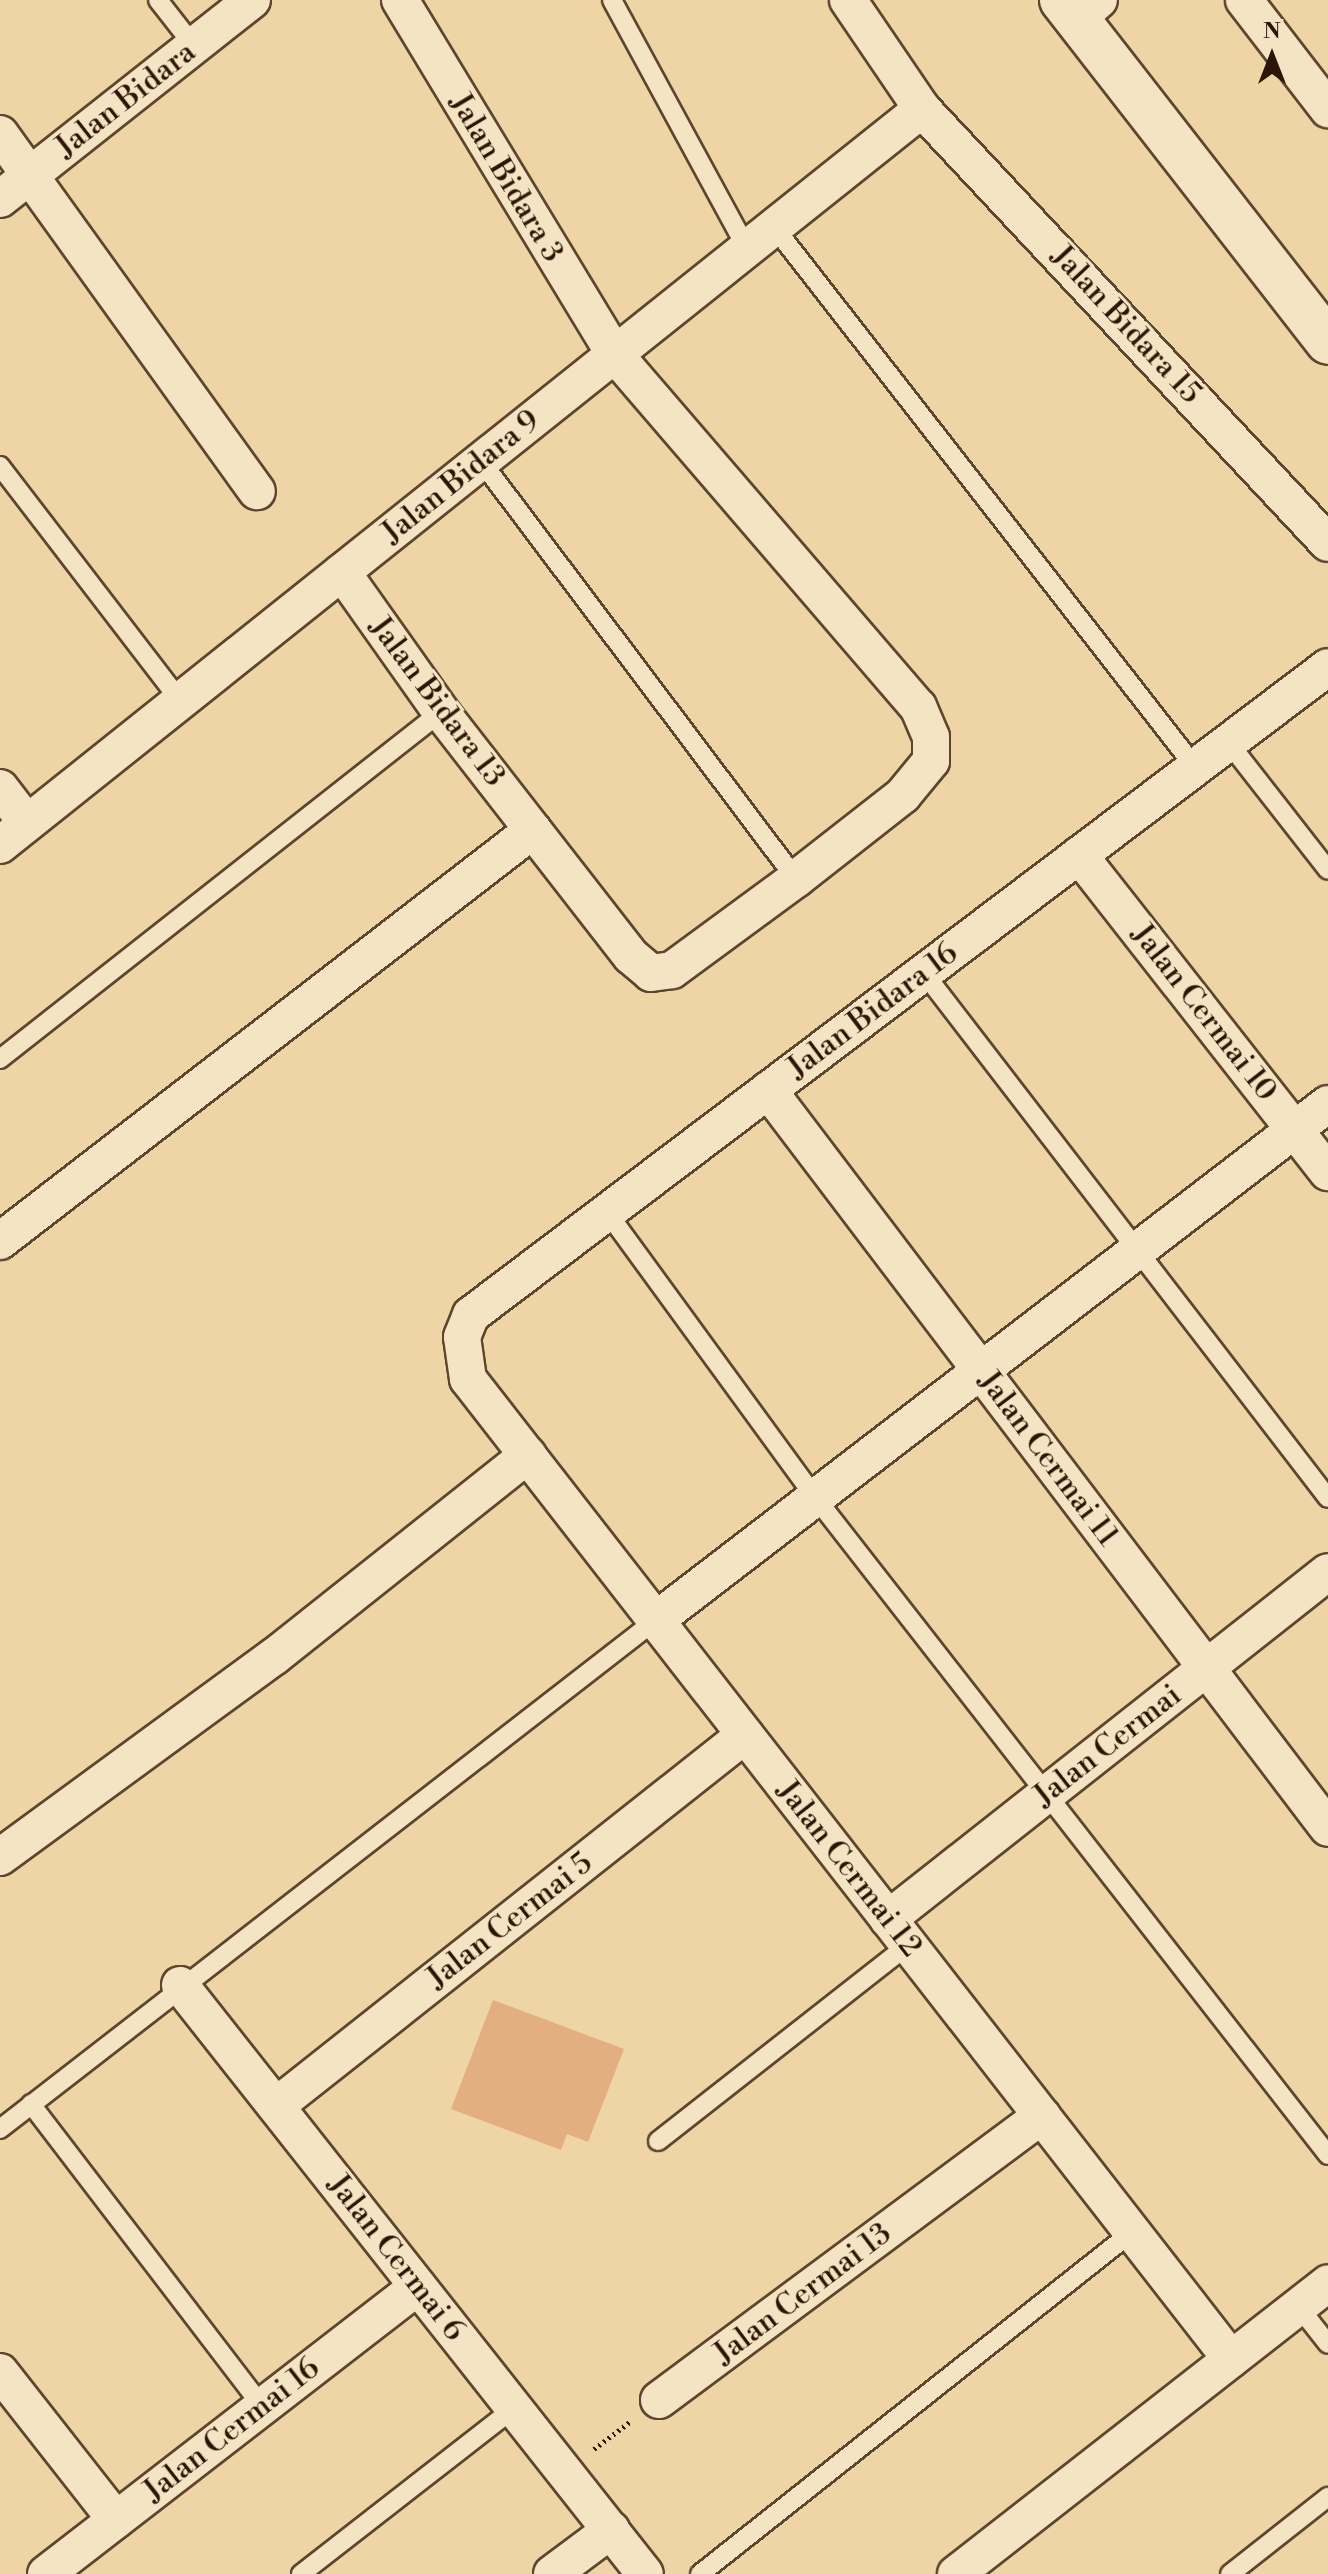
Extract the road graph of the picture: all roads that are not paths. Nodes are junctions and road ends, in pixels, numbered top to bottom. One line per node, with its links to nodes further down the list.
1 (158, 0): 8 (lane)
2 (252, 0): 8 (street, Jalan Bidara)
3 (400, 0): 16 (street, Jalan Bidara 3)
4 (612, 0): 14 (lane)
5 (848, 0): 9 (street, Jalan Bidara 15)
6 (1244, 0): 10 (street)
7 (1079, 6): 15 (street)
8 (194, 46): 12 (street, Jalan Bidara)
9 (922, 109): 14 (street, Jalan Bidara 9); 20 (street, Jalan Bidara 15)
10 (1328, 109)
11 (0, 134): 12 (street)
12 (31, 175): 13 (street, Jalan Bidara); 19 (street)
13 (0, 199)
14 (761, 238): 16 (street, Jalan Bidara 9); 26 (lane)
15 (1328, 342)
16 (615, 355): 17 (street, Jalan Bidara 9); 32 (street, Jalan Bidara 3)
17 (481, 461): 21 (street, Jalan Bidara 9); 32 (lane)
18 (0, 466): 23 (lane)
19 (257, 491)
20 (1328, 543)
21 (342, 572): 23 (street, Jalan Bidara 9); 24 (street, Jalan Bidara 13)
22 (1328, 667): 25 (street, Jalan Bidara 16)
23 (180, 701): 29 (street, Jalan Bidara 9)
24 (441, 712): 28 (street, Jalan Bidara 13); 34 (lane)
25 (1228, 742): 26 (street, Jalan Bidara 16); 31 (lane)
26 (1195, 767): 30 (street, Jalan Bidara 16)
27 (0, 788): 29 (street)
28 (533, 830): 32 (street, Jalan Bidara 13); 40 (street)
29 (14, 834)
30 (1079, 855): 33 (street, Jalan Bidara 16); 37 (street, Jalan Cermai 10)
31 (1328, 870)
32 (796, 879)
33 (924, 973): 35 (street, Jalan Bidara 16); 41 (lane)
34 (0, 1059)
35 (768, 1090): 39 (street, Jalan Bidara 16); 42 (street, Jalan Cermai 11)
36 (1328, 1104): 37 (street)
37 (1295, 1129): 38 (street, Jalan Cermai 10); 41 (street)
38 (1328, 1172)
39 (607, 1212): 43 (street, Jalan Bidara 16); 45 (lane)
40 (0, 1241)
41 (1139, 1252): 42 (street); 46 (lane)
42 (981, 1370): 45 (street); 49 (street, Jalan Cermai 11)
43 (468, 1379): 44 (street, Jalan Cermai 12)
44 (528, 1455): 48 (street, Jalan Cermai 12); 53 (street)
45 (815, 1497): 48 (street); 51 (lane)
46 (1328, 1498)
47 (1328, 1572): 49 (street, Jalan Cermai)
48 (656, 1620): 50 (street, Jalan Cermai 12); 55 (lane)
49 (1207, 1668): 51 (street, Jalan Cermai); 52 (street, Jalan Cermai 11)
50 (745, 1735): 54 (street, Jalan Cermai 12); 57 (street, Jalan Cermai 5)
51 (1050, 1792): 54 (street, Jalan Cermai); 61 (lane)
52 (1328, 1828)
53 (0, 1857)
54 (898, 1932): 58 (street, Jalan Cermai 12); 60 (lane)
55 (180, 1985): 56 (lane); 57 (street, Jalan Cermai 6)
56 (31, 2104): 59 (lane); 70 (lane)
57 (276, 2106): 64 (street, Jalan Cermai 6)
58 (1042, 2116): 62 (street, Jalan Cermai 12); 69 (street, Jalan Cermai 13)
59 (0, 2129)
60 (658, 2141)
61 (1328, 2155)
62 (1132, 2232): 67 (street, Jalan Cermai 12); 79 (lane)
63 (1328, 2283): 65 (street)
64 (418, 2286): 70 (street, Jalan Cermai 16); 71 (street, Jalan Cermai 6)
65 (1298, 2306): 66 (lane); 67 (street)
66 (1328, 2344)
67 (1231, 2359): 80 (street)
68 (0, 2372): 73 (street)
69 (659, 2400)
70 (262, 2406): 73 (street, Jalan Cermai 16)
71 (514, 2408): 74 (street, Jalan Cermai 6); 76 (lane)
72 (1328, 2497): 81 (lane)
73 (116, 2520): 75 (street, Jalan Cermai 16)
74 (611, 2530): 77 (street); 78 (street, Jalan Cermai 6)
75 (46, 2574)
76 (301, 2574)
77 (552, 2574)
78 (645, 2574)
79 (700, 2574)
80 (956, 2574)
81 (1230, 2574)

